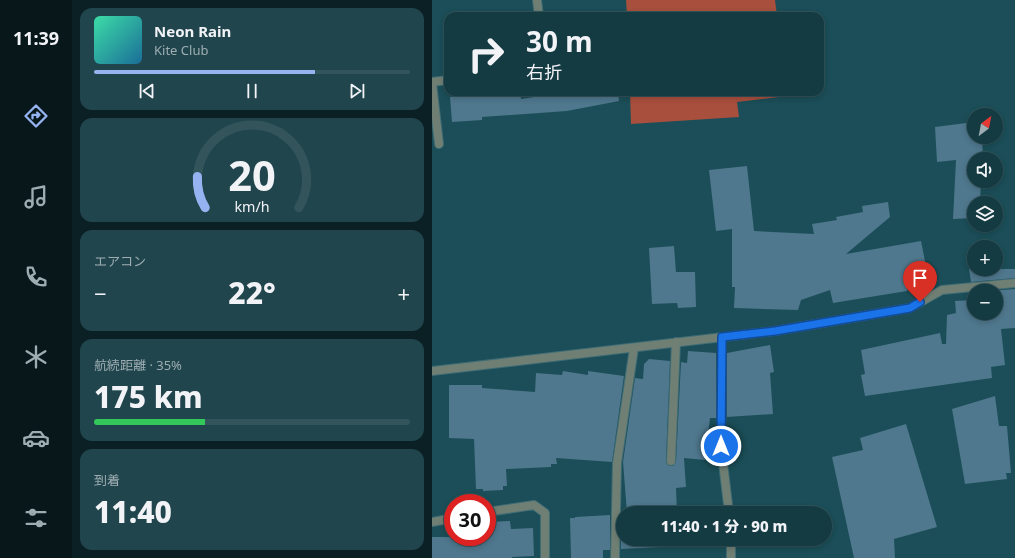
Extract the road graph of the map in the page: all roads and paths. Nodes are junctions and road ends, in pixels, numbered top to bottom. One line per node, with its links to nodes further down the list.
1 (537, 0): 2 (street)
2 (538, 12)
3 (444, 80): 4 (street)
4 (432, 82): 5 (street)
5 (439, 144)
6 (1015, 283): 7 (street)
7 (722, 337): 8 (street); 12 (street)
8 (676, 342): 9 (street); 11 (street)
9 (634, 348): 10 (street); 18 (street)
10 (432, 372)
11 (671, 461)
12 (728, 506)
13 (496, 511): 17 (street)
14 (444, 520): 15 (street)
15 (432, 522)
16 (730, 546): 19 (street)
17 (545, 558)
18 (615, 558)
19 (731, 558)

